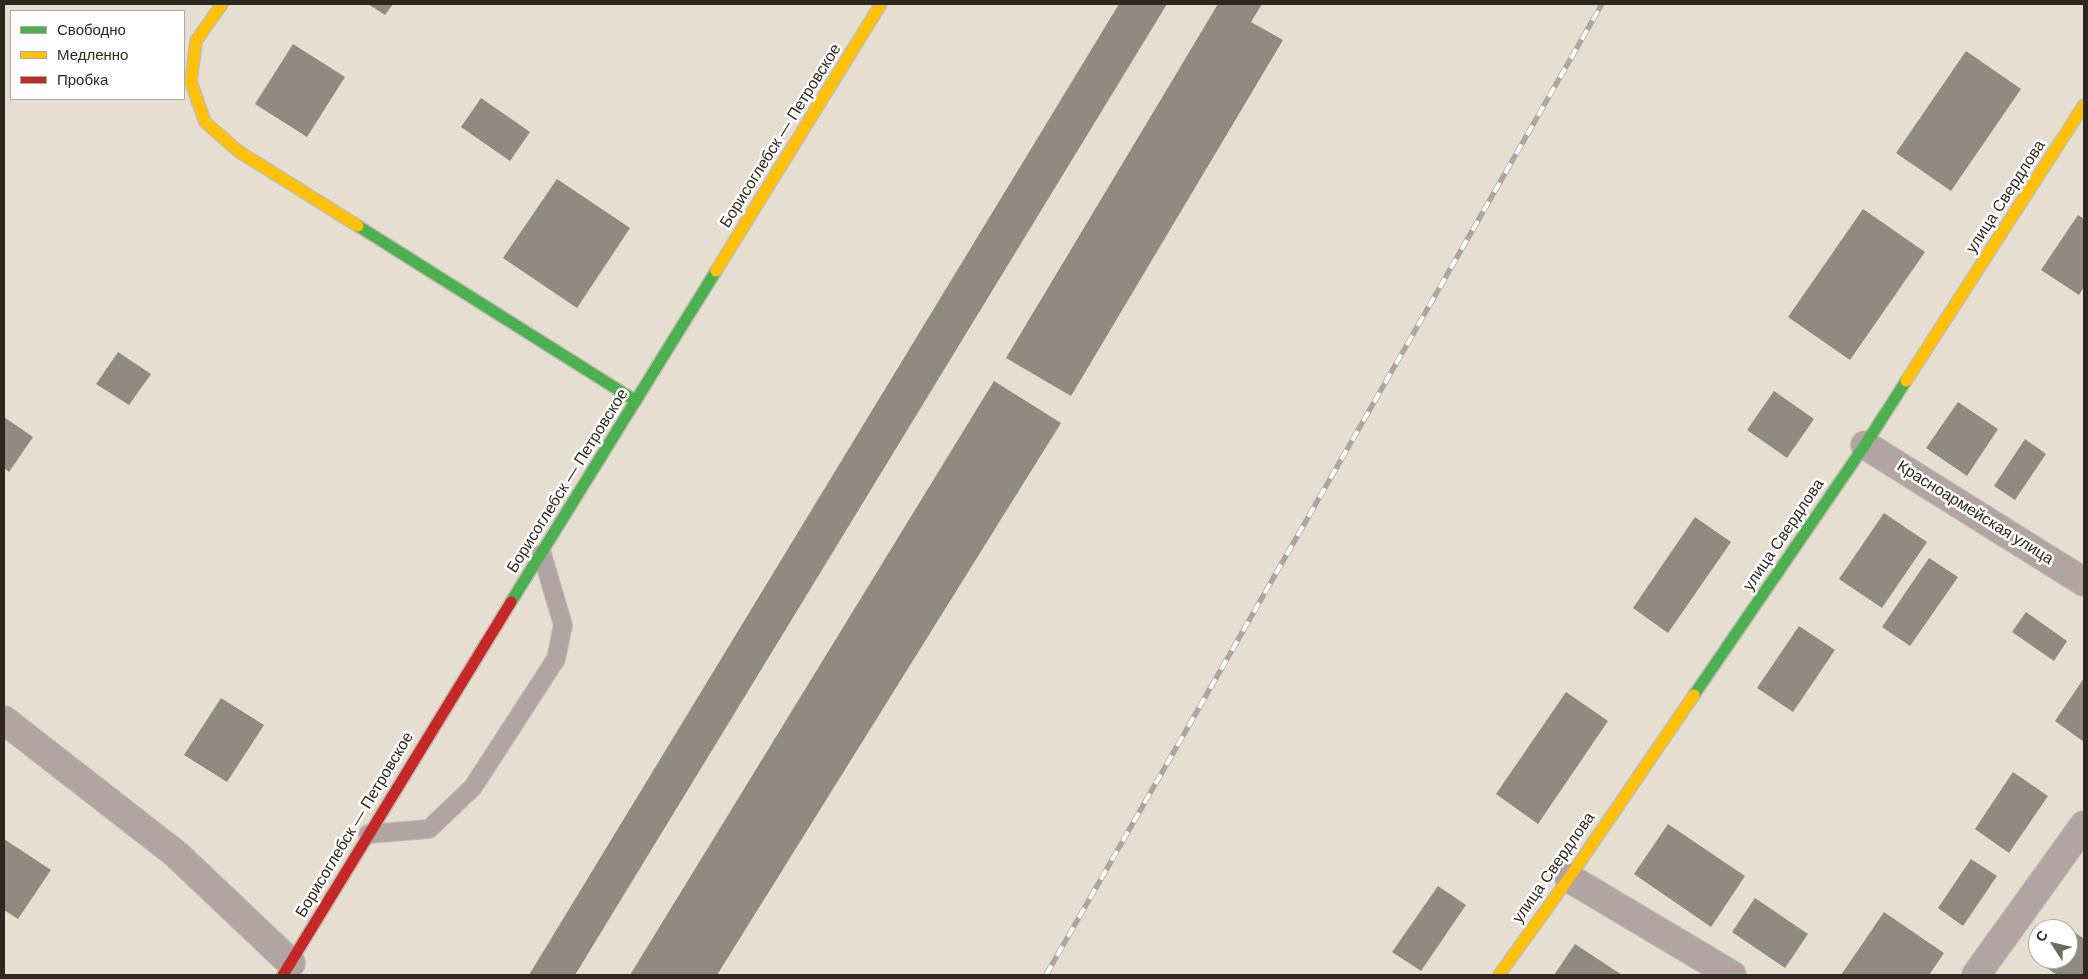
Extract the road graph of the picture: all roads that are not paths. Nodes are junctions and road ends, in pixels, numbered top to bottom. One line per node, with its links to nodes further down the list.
1 (222, 4): 4 (street)
2 (881, 4): 4 (street, Борисоглебск — Петровское)
3 (2084, 105): 5 (street, улица Свердлова)
4 (636, 401): 6 (street, Борисоглебск — Петровское)
5 (1865, 445): 7 (street, Красноармейская улица); 11 (street, улица Свердлова)
6 (542, 554): 10 (street, Борисоглебск — Петровское); 10 (lane)
7 (2084, 582)
8 (4, 720): 12 (street)
9 (2084, 824): 15 (street)
10 (368, 834): 12 (street, Борисоглебск — Петровское)
11 (1569, 878): 13 (street, улица Свердлова); 14 (street)
12 (287, 969)
13 (1499, 975)
14 (1732, 975)
15 (1976, 975)

